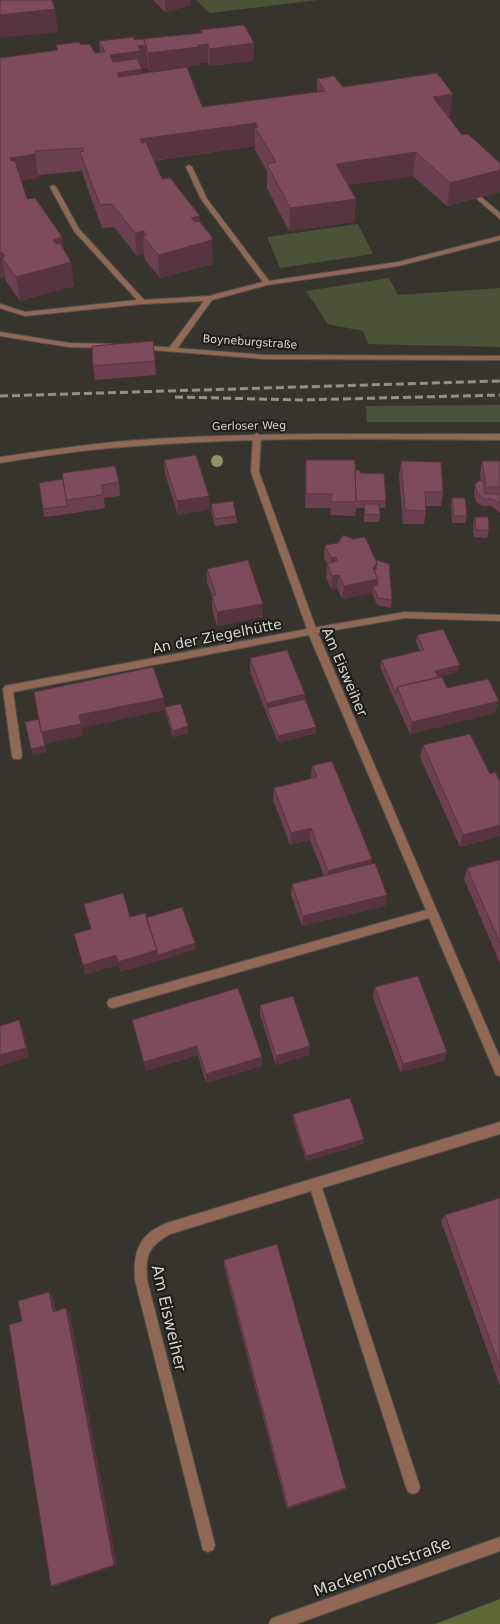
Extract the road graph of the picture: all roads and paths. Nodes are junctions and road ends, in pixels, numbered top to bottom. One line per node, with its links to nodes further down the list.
1 (188, 167): 6 (street)
2 (53, 187): 8 (street)
3 (479, 198): 4 (street)
4 (500, 217)
5 (500, 238): 6 (street)
6 (267, 283): 7 (street)
7 (208, 298): 8 (street); 13 (street)
8 (142, 302): 9 (street)
9 (0, 306)
10 (0, 334): 11 (street)
11 (116, 346)
12 (135, 347): 13 (street, Boyneburgstraße)
13 (173, 348): 14 (street, Boyneburgstraße)
14 (500, 358)
15 (257, 436): 16 (street, Gerloser Weg); 17 (street, Gerloser Weg); 19 (street, Am Eisweiher)
16 (500, 437)
17 (0, 460)
18 (500, 618): 19 (street, An der Ziegelhütte)
19 (312, 631): 20 (street, An der Ziegelhütte); 21 (street, Am Eisweiher)
20 (17, 756)
21 (431, 913): 22 (street); 23 (street, Am Eisweiher)
22 (113, 1003)
23 (500, 1072)
24 (500, 1128): 25 (street, Am Eisweiher)
25 (315, 1185): 26 (street); 28 (street, Am Eisweiher)
26 (414, 1487)
27 (500, 1544): 29 (street, Mackenrodtstraße)
28 (208, 1545)
29 (276, 1624)

